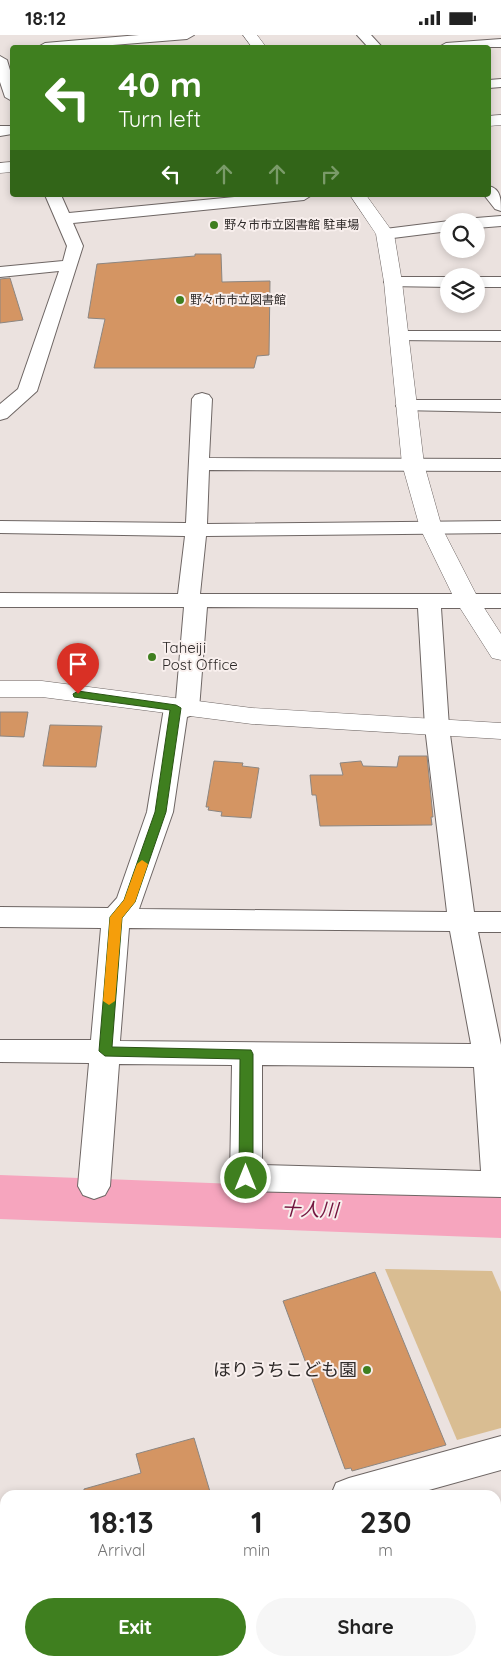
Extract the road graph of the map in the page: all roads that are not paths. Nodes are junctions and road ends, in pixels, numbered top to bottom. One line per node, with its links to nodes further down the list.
1 (187, 35): 4 (street)
2 (364, 35): 5 (street)
3 (501, 43): 6 (street)
4 (69, 45)
5 (373, 45)
6 (474, 45)
7 (0, 60): 8 (street)
8 (9, 90)
9 (491, 194): 13 (street)
10 (53, 197): 14 (street)
11 (284, 197): 14 (street)
12 (359, 197): 18 (street)
13 (501, 207)
14 (63, 219): 19 (street)
15 (501, 221): 16 (street)
16 (485, 222)
17 (440, 227): 18 (street)
18 (385, 234): 21 (street)
19 (70, 265): 20 (street); 27 (street)
20 (0, 272)
21 (393, 282): 22 (street); 25 (street)
22 (440, 282)
23 (485, 282): 24 (street)
24 (501, 282)
25 (400, 336): 26 (street); 30 (street)
26 (501, 336)
27 (27, 391): 28 (street); 32 (street)
28 (0, 393)
29 (202, 399): 33 (street)
30 (406, 406): 31 (street); 34 (street)
31 (501, 407)
32 (0, 414)
33 (198, 464): 34 (street); 39 (street)
34 (413, 464): 35 (street); 38 (street)
35 (501, 465)
36 (0, 527): 39 (street)
37 (501, 527): 38 (street)
38 (431, 528): 39 (street); 41 (street)
39 (196, 530): 42 (street)
40 (0, 600): 42 (street)
41 (467, 600): 43 (street); 44 (street); 45 (street)
42 (192, 601): 43 (street); 47 (street)
43 (429, 601): 48 (street)
44 (501, 601)
45 (501, 653)
46 (0, 689): 47 (street)
47 (181, 708): 48 (street); 51 (street)
48 (437, 727): 49 (street); 52 (street)
49 (501, 731)
50 (0, 917): 51 (street)
51 (116, 917): 52 (street); 55 (street)
52 (462, 922): 53 (street); 57 (street)
53 (501, 922)
54 (0, 1051): 55 (street)
55 (105, 1051): 56 (street); 58 (street)
56 (247, 1054): 57 (street); 57 (street)
57 (494, 1056)
58 (94, 1186)
59 (501, 1453): 60 (street)
60 (367, 1490)

